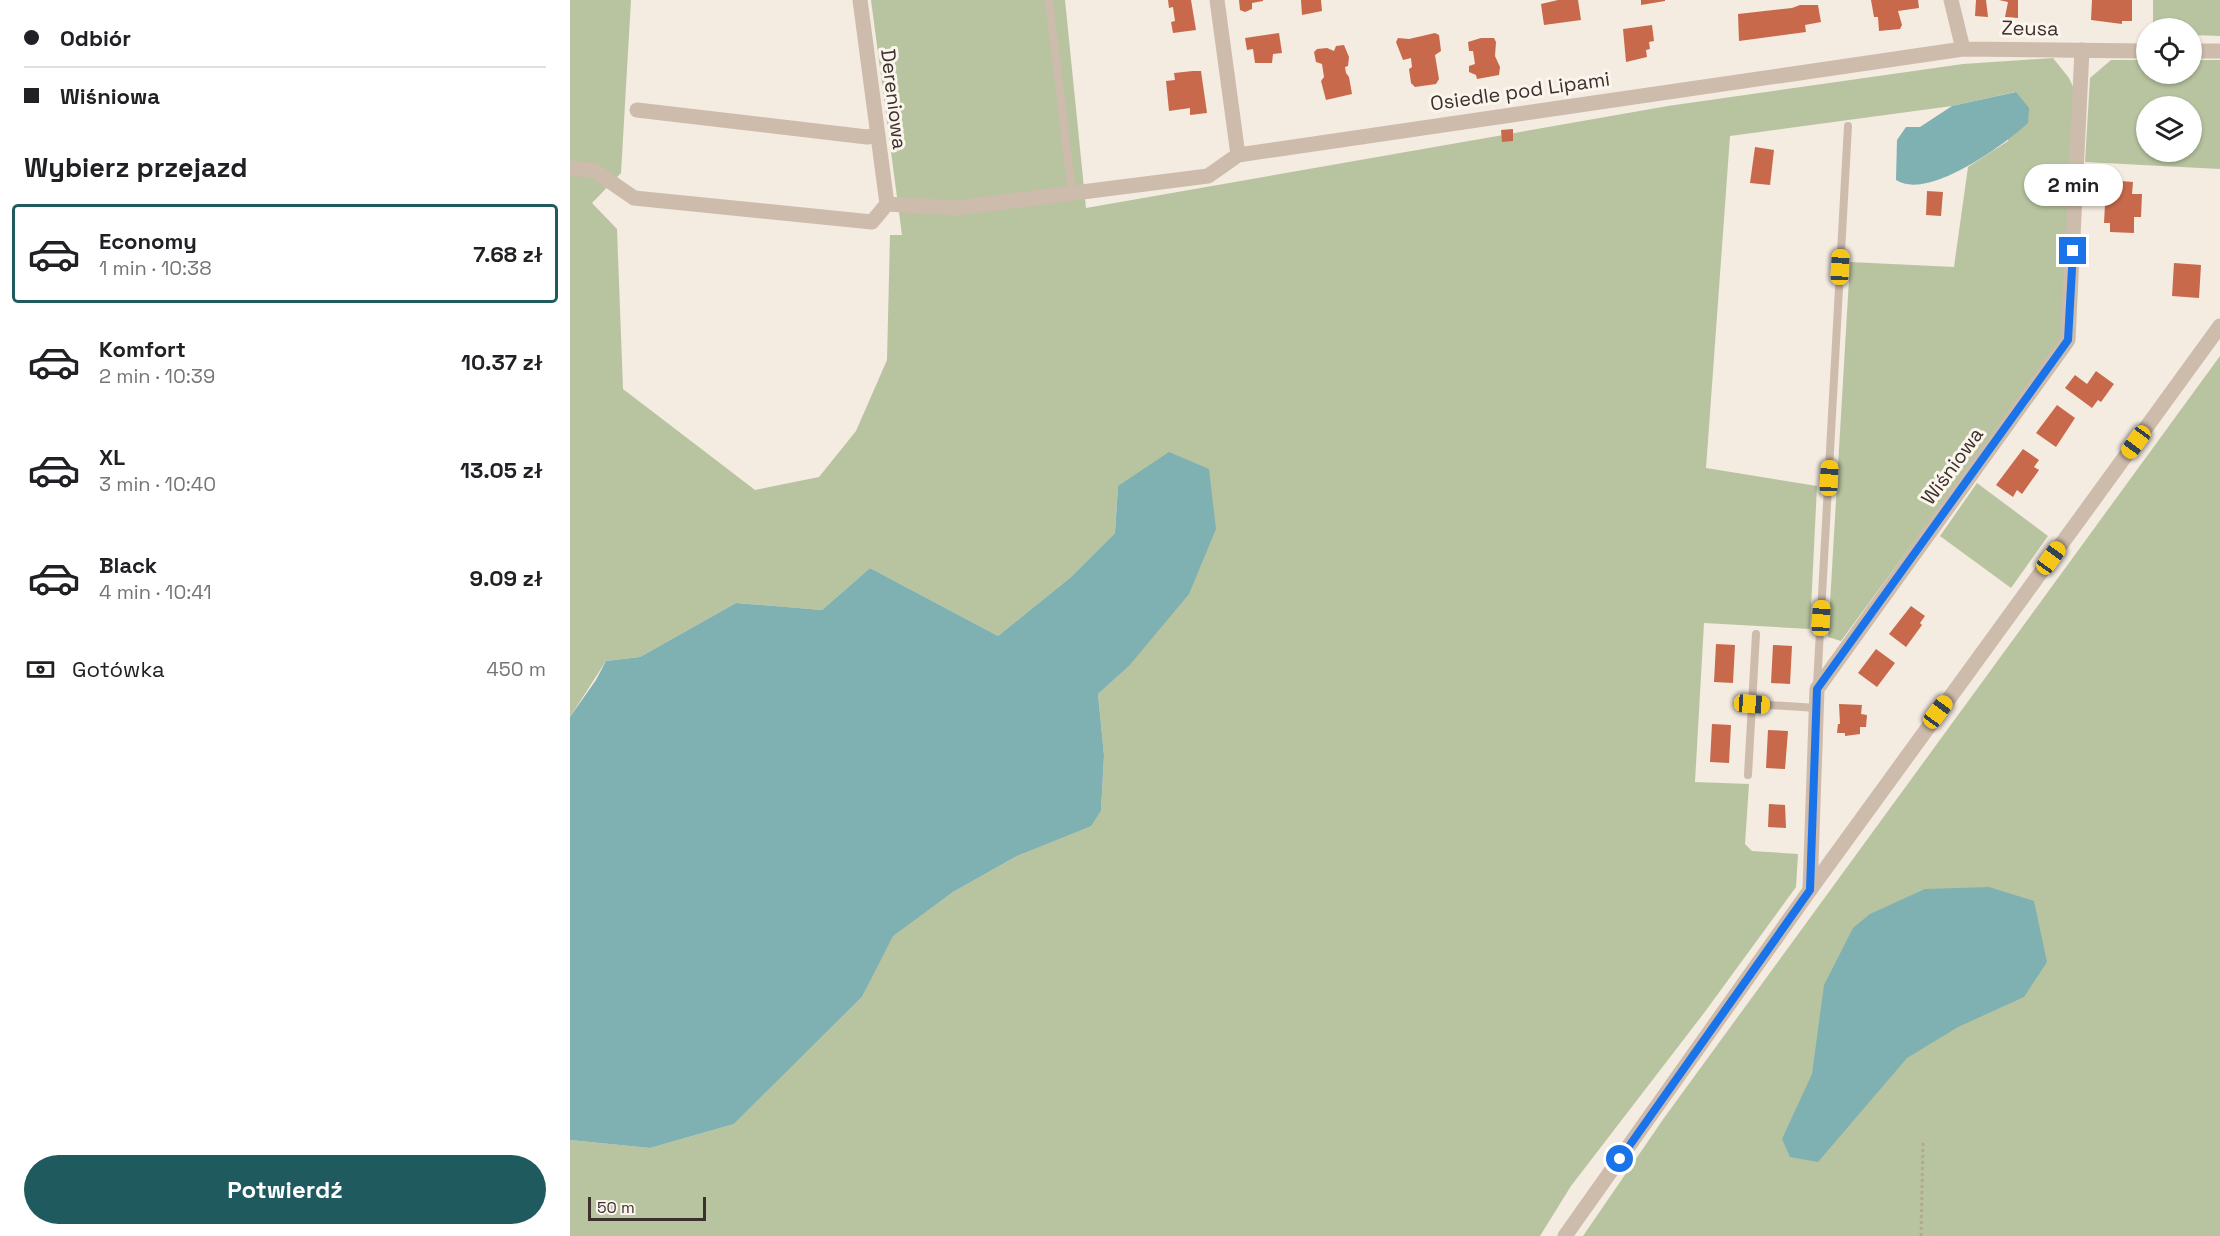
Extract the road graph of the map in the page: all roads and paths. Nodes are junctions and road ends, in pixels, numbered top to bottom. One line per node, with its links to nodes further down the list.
1 (860, 0): 12 (street, Dereniowa)
2 (1049, 0): 15 (lane)
3 (1217, 0): 13 (street)
4 (1951, 0): 5 (street)
5 (1963, 49): 6 (street, Zeusa); 13 (street, Osiedle pod Lipami)
6 (2082, 50): 7 (street, Zeusa); 19 (street, Wiśniowa)
7 (2136, 51)
8 (2202, 51): 9 (street)
9 (2220, 51)
10 (637, 110): 12 (street)
11 (1848, 126): 19 (lane)
12 (878, 135): 16 (street, Dereniowa)
13 (1238, 155): 15 (street)
14 (570, 168): 16 (street)
15 (1072, 194): 16 (street)
16 (886, 204)
17 (2220, 326): 23 (street)
18 (1756, 634): 20 (lane)
19 (1817, 689): 21 (street)
20 (1752, 704): 21 (lane); 22 (lane)
21 (1816, 708): 23 (street)
22 (1748, 775)
23 (1810, 890): 25 (street)
24 (1923, 1143): 26 (path)
25 (1565, 1236)
26 (1921, 1236)

